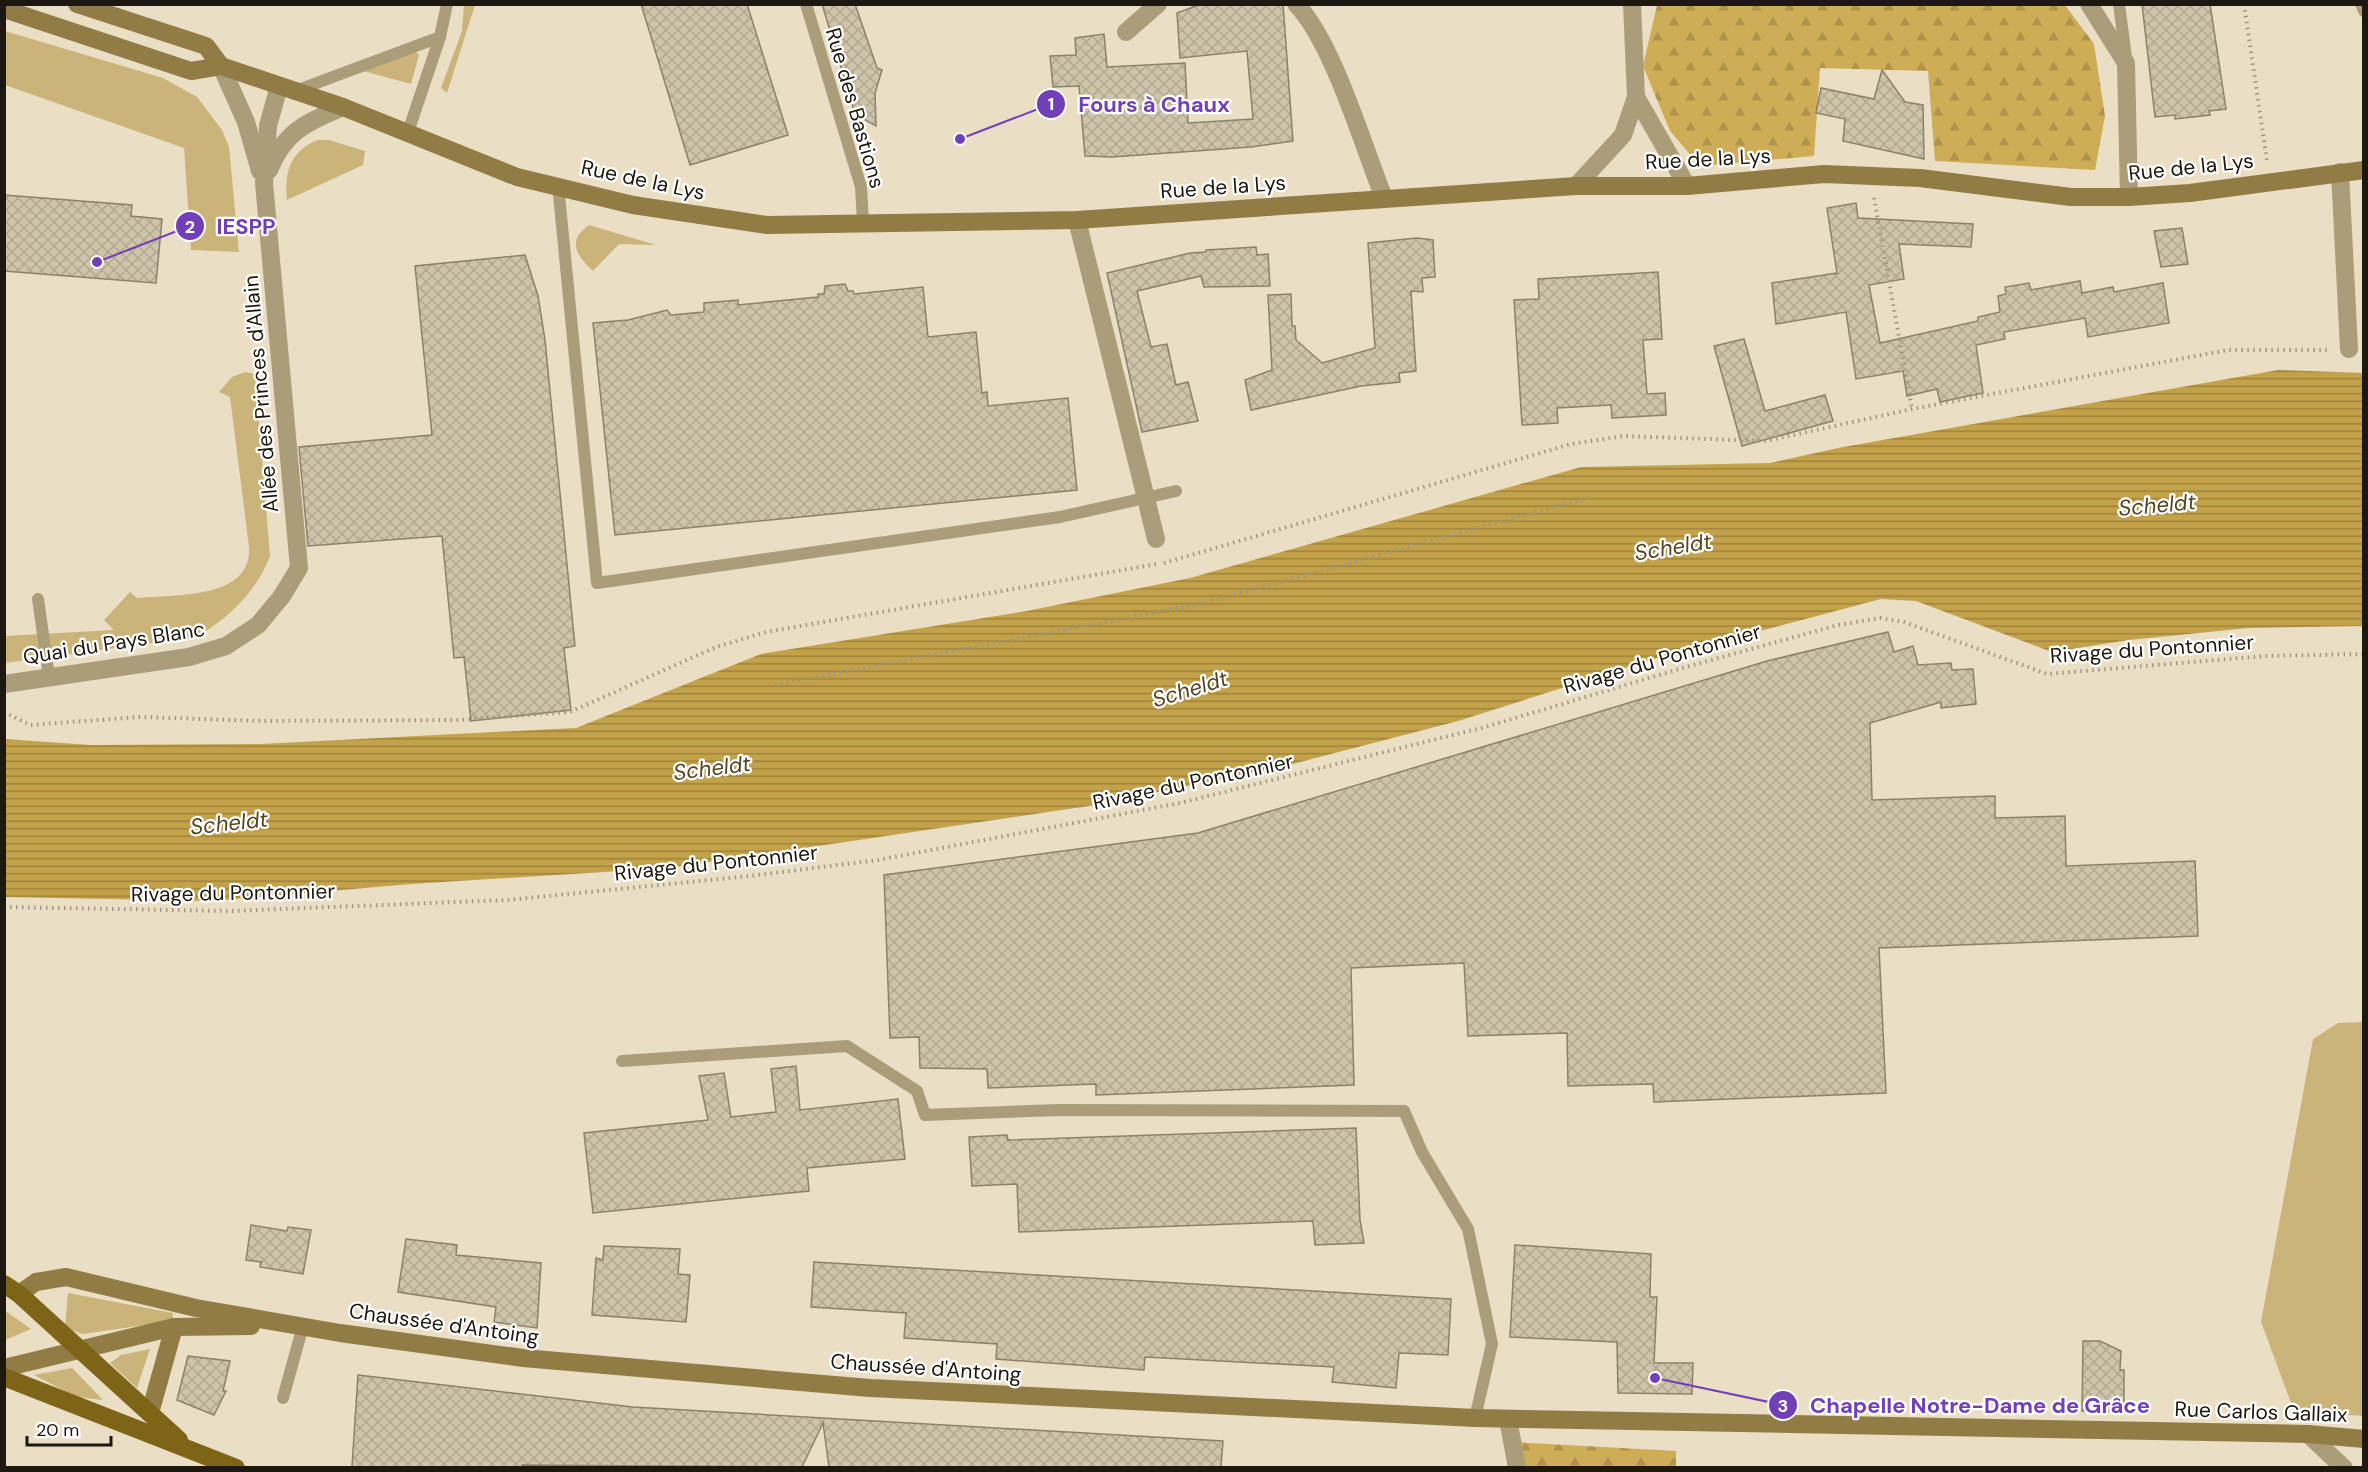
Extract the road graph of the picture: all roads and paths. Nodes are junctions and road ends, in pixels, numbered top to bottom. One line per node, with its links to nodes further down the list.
1 (77, 4): 16 (main road, Rue de la Lys)
2 (447, 4): 14 (lane)
3 (806, 4): 32 (lane, Rue des Bastions)
4 (1158, 4): 13 (street)
5 (1296, 4): 30 (street)
6 (1632, 4): 18 (street)
7 (2089, 4): 15 (street)
8 (2119, 4): 15 (lane)
9 (2244, 4): 24 (path)
10 (2361, 4): 12 (lane)
11 (4, 9): 16 (main road, Rue de la Lys)
12 (2364, 11)
13 (1126, 32)
14 (440, 38): 17 (lane); 20 (lane)
15 (2126, 63): 29 (street)
16 (221, 66): 17 (main road, Rue de la Lys); 25 (street, Allée des Princes d'Allain)
17 (287, 88): 19 (main road, Rue de la Lys); 25 (street, Allée des Princes d'Allain)
18 (1636, 97): 27 (street); 28 (street)
19 (343, 107): 20 (main road, Rue de la Lys); 25 (street, Allée des Princes d'Allain)
20 (408, 132): 26 (main road, Rue de la Lys)
21 (2364, 170): 22 (main road, Rue de la Lys)
22 (2340, 172): 24 (main road, Rue de la Lys); 33 (street)
23 (1870, 176): 28 (main road, Rue de la Lys); 29 (main road, Rue de la Lys); 34 (path)
24 (2270, 181): 29 (main road, Rue de la Lys)
25 (264, 183): 39 (street, Allée des Princes d'Allain)
26 (558, 185): 32 (main road, Rue de la Lys); 36 (lane)
27 (1576, 186): 28 (main road, Rue de la Lys); 30 (main road, Rue de la Lys)
28 (1687, 186)
29 (2129, 197)
30 (1384, 198): 31 (main road, Rue de la Lys)
31 (1077, 220): 32 (main road, Rue de la Lys); 36 (street)
32 (863, 222)
33 (2349, 350): 34 (path)
34 (1912, 409): 45 (path)
35 (1176, 491): 36 (lane)
36 (1147, 497): 38 (street)
37 (1592, 497): 44 (path)
38 (1156, 539)
39 (282, 596): 42 (street, Quai du Pays Blanc)
40 (38, 599): 42 (lane)
41 (2364, 654): 46 (path, Rivage du Pontonnier)
42 (49, 677): 43 (street, Quai du Pays Blanc)
43 (4, 684)
44 (776, 685)
45 (4, 712)
46 (4, 907)
47 (622, 1061): 56 (lane)
48 (12, 1289): 49 (main road); 51 (main road)
49 (299, 1325): 50 (main road); 54 (lane); 56 (main road, Chaussée d'Antoing)
50 (174, 1328): 51 (main road); 55 (main road)
51 (76, 1349): 52 (main road); 55 (main road)
52 (4, 1368)
53 (4, 1377): 60 (main road)
54 (283, 1398)
55 (150, 1413): 60 (main road)
56 (1475, 1418): 57 (main road, Chaussée d'Antoing)
57 (1508, 1419): 58 (main road, Rue Carlos Gallaix); 62 (street)
58 (2308, 1434): 59 (main road, Rue Carlos Gallaix); 63 (street)
59 (2364, 1439)
60 (187, 1448): 61 (main road)
61 (236, 1467)
62 (1517, 1467)
63 (2344, 1467)

